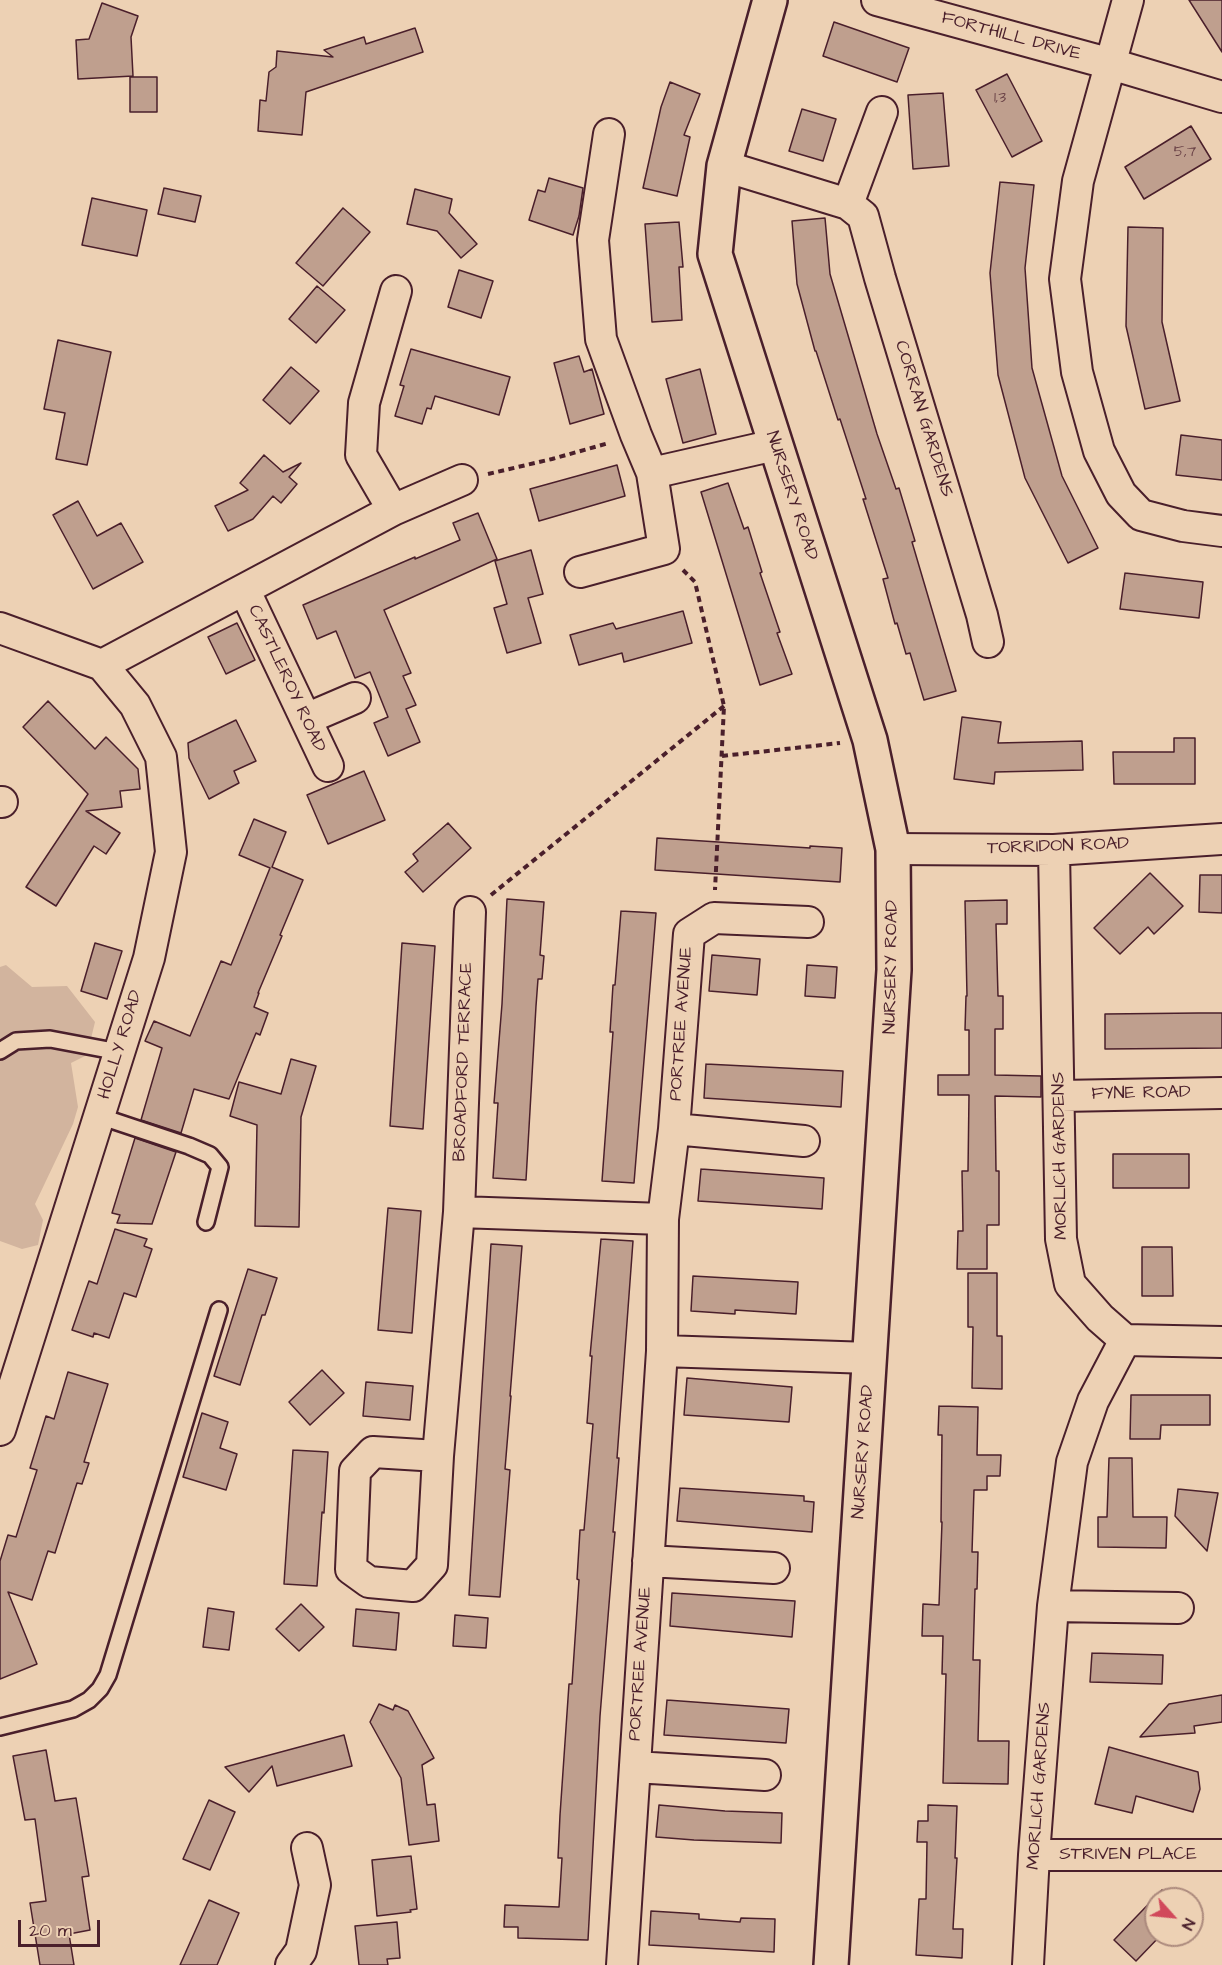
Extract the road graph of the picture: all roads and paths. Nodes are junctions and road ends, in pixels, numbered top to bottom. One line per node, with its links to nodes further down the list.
1 (770, 0): 8 (street, NURSERY ROAD)
2 (877, 0): 4 (street, FORTHILL DRIVE)
3 (1128, 0): 4 (street)
4 (1111, 64): 5 (street, FORTHILL DRIVE); 16 (street)
5 (1222, 97)
6 (882, 112): 9 (street)
7 (609, 134): 11 (street)
8 (724, 166): 9 (street); 12 (street, NURSERY ROAD)
9 (848, 204): 21 (street, CORRAN GARDENS)
10 (396, 291): 15 (street)
11 (636, 435): 13 (street); 14 (path)
12 (775, 445): 13 (street); 26 (street, NURSERY ROAD)
13 (652, 473): 17 (street)
14 (462, 480): 15 (street, CASTLEROY ROAD)
15 (393, 510): 19 (street, CASTLEROY ROAD)
16 (1222, 531)
17 (664, 549): 18 (street); 24 (path)
18 (580, 572)
19 (245, 591): 22 (street, CASTLEROY ROAD); 25 (street, CASTLEROY ROAD)
20 (0, 628): 22 (street)
21 (988, 642)
22 (102, 666): 36 (street, HOLLY ROAD)
23 (355, 698): 25 (street)
24 (724, 706): 27 (path); 32 (path)
25 (306, 719): 28 (street, CASTLEROY ROAD)
26 (870, 740): 27 (path); 30 (street, NURSERY ROAD)
27 (722, 756): 33 (path)
28 (328, 766)
29 (1222, 839): 31 (street, TORRIDON ROAD)
30 (893, 849): 31 (street, TORRIDON ROAD); 49 (street, NURSERY ROAD)
31 (1054, 850): 38 (street, MORLICH GARDENS)
32 (470, 912): 42 (street, BROADFORD TERRACE)
33 (714, 918): 34 (street); 40 (street, PORTREE AVENUE)
34 (808, 922)
35 (0, 1051): 36 (lane)
36 (119, 1052): 39 (street, HOLLY ROAD)
37 (1222, 1093): 38 (street, FYNE ROAD)
38 (1060, 1096): 46 (street, MORLICH GARDENS)
39 (99, 1116): 44 (lane); 50 (street, HOLLY ROAD)
40 (674, 1130): 41 (street); 43 (street, PORTREE AVENUE)
41 (804, 1141)
42 (459, 1212): 43 (street); 51 (street, BROADFORD TERRACE)
43 (663, 1219): 48 (street, PORTREE AVENUE)
44 (206, 1222)
45 (219, 1310): 56 (lane)
46 (1125, 1340): 47 (street); 54 (street, MORLICH GARDENS)
47 (1222, 1342)
48 (662, 1351): 49 (street); 52 (street, PORTREE AVENUE)
49 (870, 1358): 64 (street, NURSERY ROAD)
50 (0, 1430)
51 (438, 1456): 51 (street, BROADFORD TERRACE)
52 (648, 1561): 53 (street, PORTREE AVENUE); 57 (street, PORTREE AVENUE)
53 (774, 1568)
54 (1053, 1606): 55 (street); 60 (street, MORLICH GARDENS)
55 (1178, 1608)
56 (0, 1727)
57 (634, 1767): 58 (street, PORTREE AVENUE); 63 (street, PORTREE AVENUE)
58 (765, 1775)
59 (307, 1848): 62 (street)
60 (1034, 1855): 61 (street, STRIVEN PLACE); 65 (street, MORLICH GARDENS)
61 (1222, 1855)
62 (291, 1965)
63 (622, 1965)
64 (831, 1965)
65 (1028, 1965)

